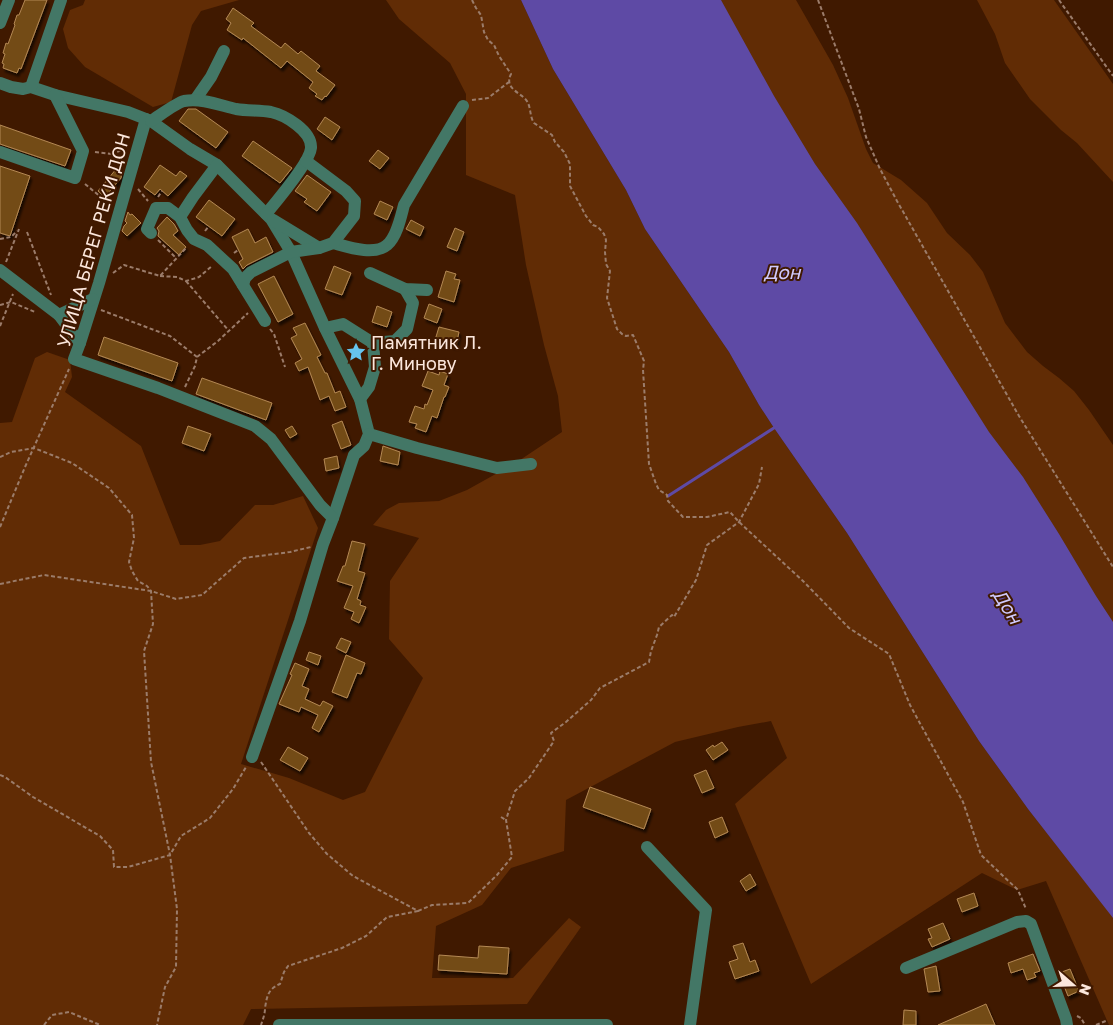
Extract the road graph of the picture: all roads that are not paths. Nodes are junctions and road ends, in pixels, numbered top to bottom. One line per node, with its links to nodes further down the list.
1 (8, 0): 3 (street)
2 (61, 0): 6 (street)
3 (0, 23)
4 (224, 51): 8 (street)
5 (0, 83): 6 (street, УЛИЦА БЕРЕГ РЕКИ ДОН)
6 (31, 87): 7 (street, УЛИЦА БЕРЕГ РЕКИ ДОН)
7 (55, 95): 10 (street, УЛИЦА БЕРЕГ РЕКИ ДОН); 13 (street)
8 (195, 100): 10 (street); 12 (street)
9 (463, 106): 19 (street)
10 (149, 120): 14 (street, УЛИЦА БЕРЕГ РЕКИ ДОН); 29 (street, УЛИЦА БЕРЕГ РЕКИ ДОН)
11 (0, 152): 13 (street)
12 (306, 162): 17 (street); 19 (street)
13 (38, 165): 15 (street)
14 (217, 165): 16 (street); 17 (street, УЛИЦА БЕРЕГ РЕКИ ДОН)
15 (34, 178)
16 (180, 216): 18 (street); 24 (street)
17 (268, 217): 20 (street); 21 (street, УЛИЦА БЕРЕГ РЕКИ ДОН)
18 (151, 233)
19 (333, 243): 20 (street)
20 (319, 248): 21 (street)
21 (291, 252): 23 (street); 32 (street, УЛИЦА БЕРЕГ РЕКИ ДОН)
22 (1, 271): 30 (street)
23 (251, 272): 24 (street); 26 (street)
24 (236, 273): 26 (street)
25 (370, 274): 27 (street)
26 (243, 285): 31 (street)
27 (405, 289): 28 (street); 34 (street)
28 (427, 290)
29 (92, 302): 30 (street); 33 (street, УЛИЦА БЕРЕГ РЕКИ ДОН)
30 (59, 315): 33 (street)
31 (264, 321)
32 (325, 328): 34 (street); 35 (street, УЛИЦА БЕРЕГ РЕКИ ДОН)
33 (80, 343): 38 (street, УЛИЦА БЕРЕГ РЕКИ ДОН)
34 (373, 343): 35 (street)
35 (360, 399): 36 (street, УЛИЦА БЕРЕГ РЕКИ ДОН)
36 (370, 434): 37 (street); 38 (street)
37 (531, 464)
38 (333, 518): 39 (street)
39 (252, 757)
40 (647, 848): 44 (street)
41 (906, 968): 45 (street)
42 (279, 1025): 43 (street)
43 (607, 1025)
44 (690, 1025)
45 (1067, 1025)

